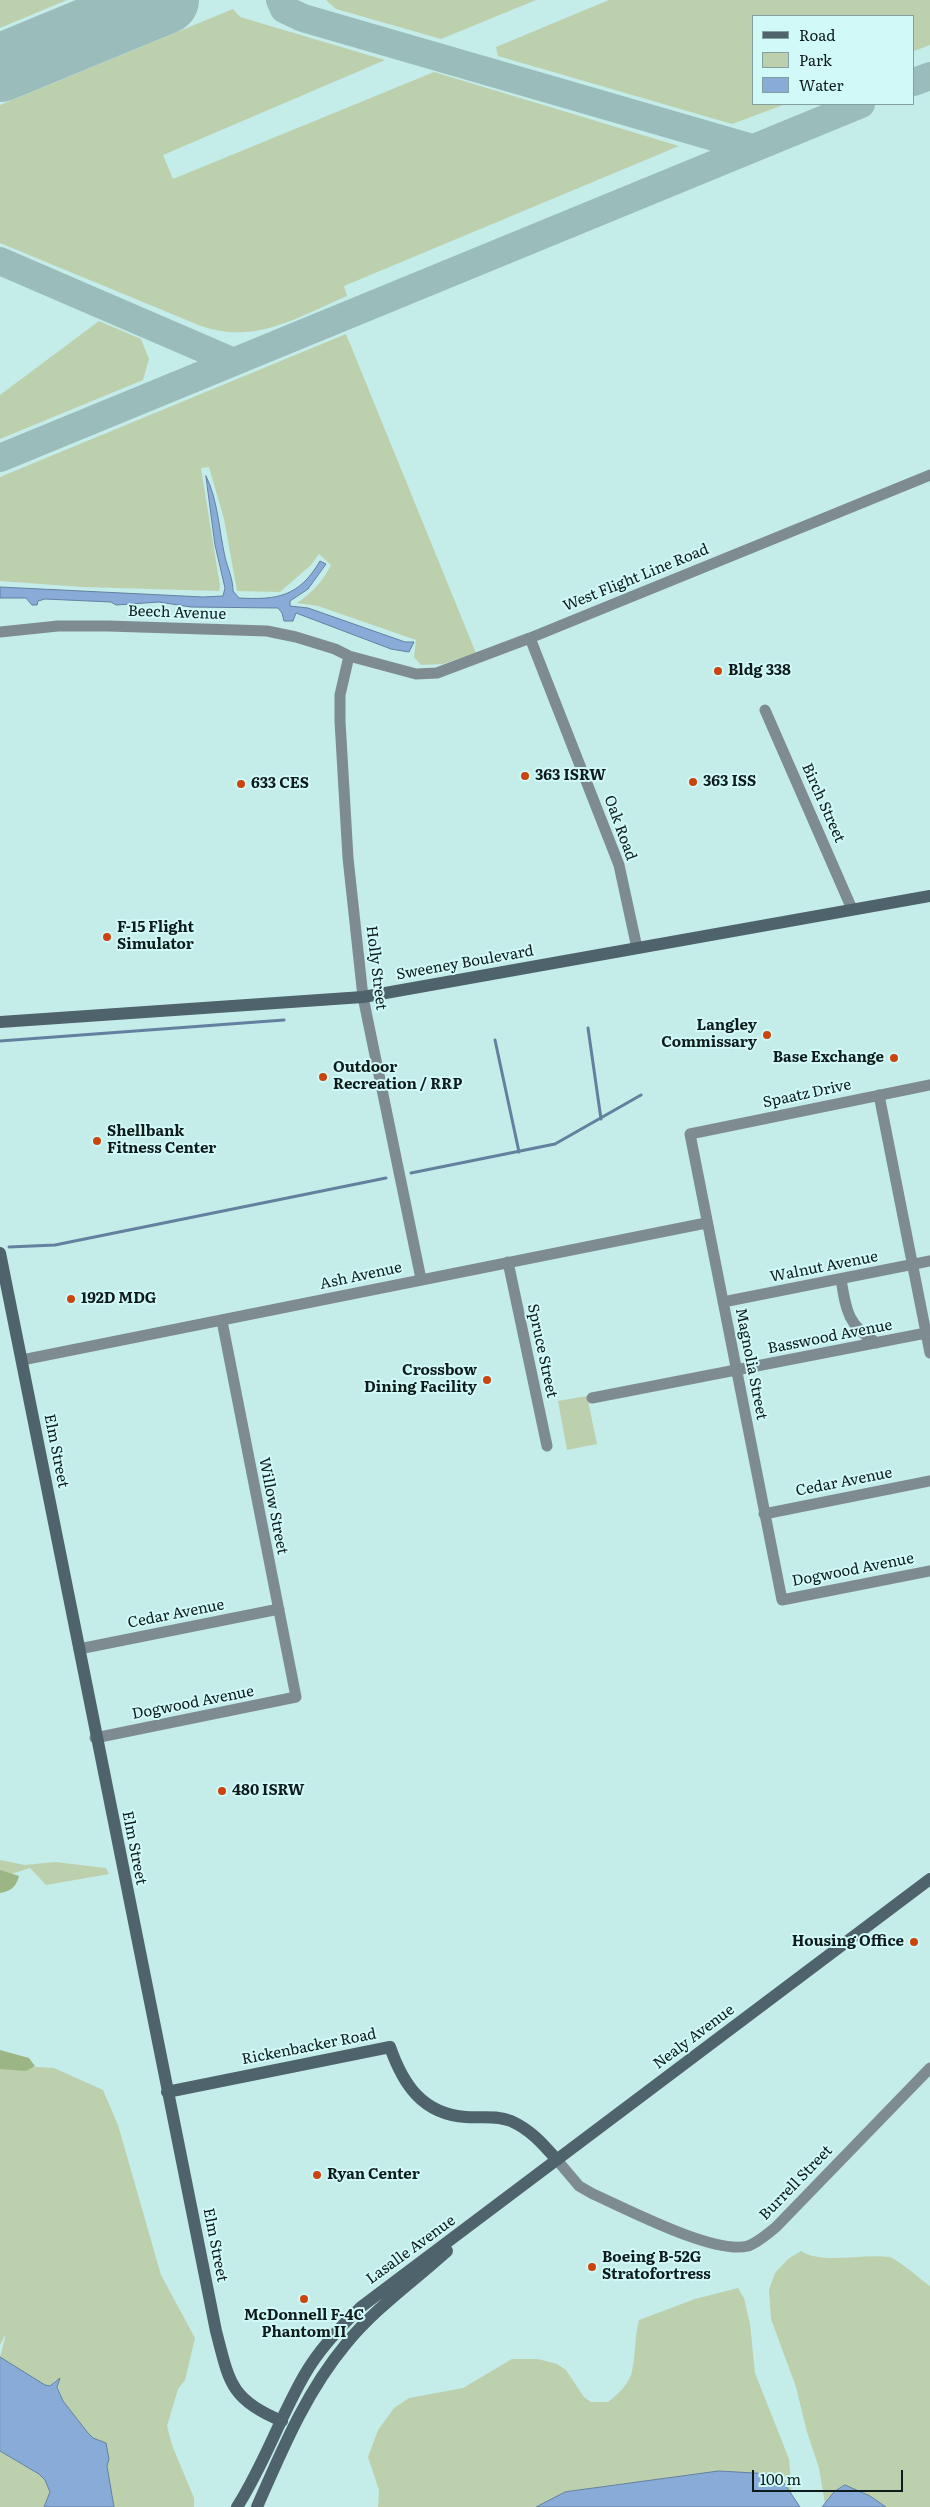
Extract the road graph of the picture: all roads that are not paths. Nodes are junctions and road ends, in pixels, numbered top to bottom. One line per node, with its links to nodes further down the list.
1 (930, 475): 3 (street, West Flight Line Road)
2 (0, 632): 4 (street, Beech Avenue)
3 (530, 638): 4 (street, West Flight Line Road); 8 (street, Oak Road)
4 (349, 656): 9 (street, Holly Street)
5 (765, 710): 7 (street, Birch Street)
6 (930, 896): 7 (main road, Sweeney Boulevard)
7 (852, 910): 8 (main road, Sweeney Boulevard)
8 (637, 948): 9 (main road, Sweeney Boulevard)
9 (362, 997): 10 (main road, Sweeney Boulevard); 20 (street, Holly Street)
10 (0, 1022)
11 (930, 1085): 12 (street, Spaatz Drive)
12 (879, 1095): 13 (street, Spaatz Drive); 18 (street)
13 (690, 1134): 14 (street, Magnolia Street)
14 (706, 1223): 17 (street, Ash Avenue); 21 (street, Magnolia Street)
15 (0, 1253): 26 (main road, Elm Street)
16 (930, 1261): 18 (street, Walnut Avenue)
17 (508, 1262): 20 (street, Ash Avenue); 29 (street, Spruce Street)
18 (912, 1264): 19 (street, Walnut Avenue); 23 (street)
19 (841, 1278): 21 (street, Walnut Avenue); 24 (street)
20 (421, 1279): 22 (street, Ash Avenue)
21 (723, 1302): 27 (street, Magnolia Street)
22 (222, 1321): 26 (street, Ash Avenue); 34 (street, Willow Street)
23 (926, 1333): 24 (street, Basswood Avenue); 25 (street)
24 (877, 1343): 27 (street, Basswood Avenue)
25 (930, 1353)
26 (22, 1360): 35 (main road, Elm Street)
27 (738, 1370): 28 (street, Basswood Avenue); 31 (street, Magnolia Street)
28 (592, 1398)
29 (547, 1446)
30 (930, 1481): 31 (street, Cedar Avenue)
31 (764, 1514): 33 (street, Magnolia Street)
32 (930, 1571): 33 (street, Dogwood Avenue)
33 (782, 1600)
34 (279, 1609): 35 (street, Cedar Avenue); 36 (street, Willow Street)
35 (78, 1649): 37 (main road, Elm Street)
36 (296, 1697): 37 (street, Dogwood Avenue)
37 (96, 1738): 40 (main road, Elm Street)
38 (930, 1879): 41 (main road, Nealy Avenue)
39 (930, 2068): 41 (street, Burrell Street)
40 (167, 2092): 41 (main road, Rickenbacker Road); 43 (main road, Elm Street)
41 (557, 2160): 42 (main road, Nealy Avenue)
42 (477, 2221): 43 (main road, Lasalle Avenue); 44 (main road, Lasalle Avenue)
43 (282, 2421): 45 (main road, Lasalle Avenue)
44 (271, 2474): 46 (main road, Lasalle Avenue); 47 (main road, Lasalle Avenue); 48 (main road, Lasalle Avenue)
45 (237, 2507)
46 (252, 2507)
47 (257, 2507)
48 (265, 2507)

